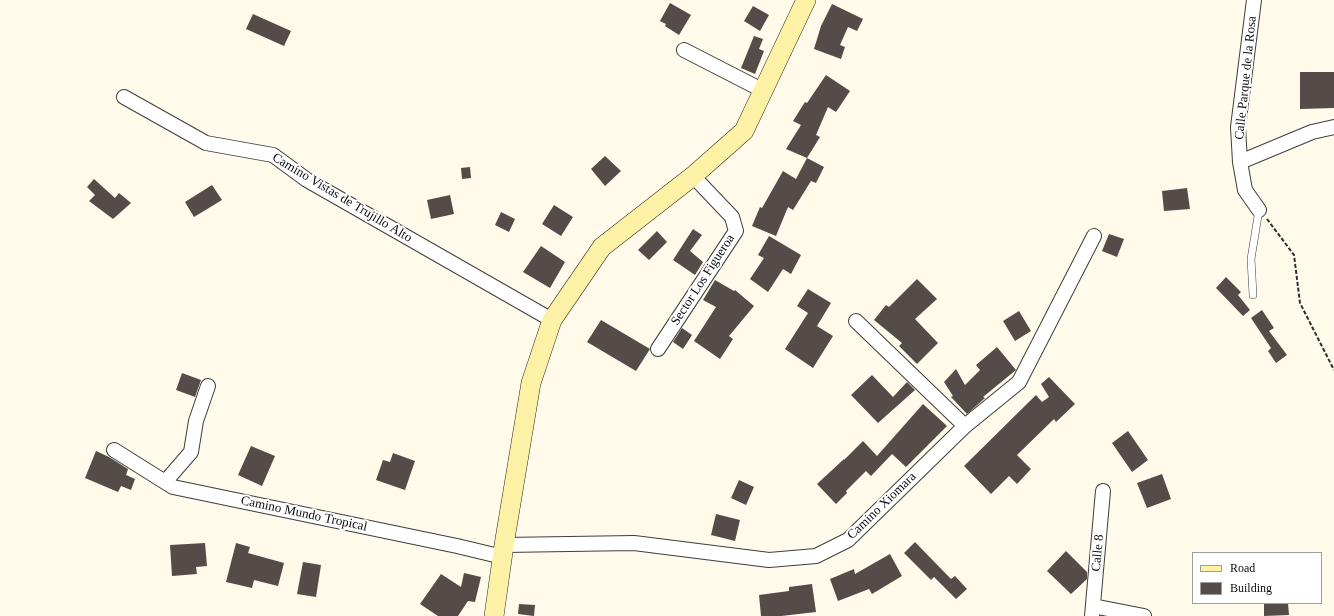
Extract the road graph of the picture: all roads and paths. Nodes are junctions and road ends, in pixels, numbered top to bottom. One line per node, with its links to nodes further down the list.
1 (806, 0): 4 (street)
2 (1254, 0): 7 (street, Calle Parque de la Rosa)
3 (684, 50): 4 (street)
4 (764, 91): 8 (street)
5 (124, 97): 12 (street, Camino Vistas de Trujillo Alto)
6 (1334, 127): 7 (street)
7 (1240, 162): 9 (street, Calle Parque de la Rosa)
8 (693, 176): 12 (street); 14 (street, Sector Los Figueroa)
9 (1260, 210): 11 (lane); 15 (path)
10 (1094, 236): 17 (street, Camino Xiomara)
11 (1252, 295)
12 (552, 320): 21 (street)
13 (856, 321): 17 (street)
14 (658, 349)
15 (1334, 370)
16 (208, 386): 19 (street)
17 (965, 426): 21 (street, Camino Xiomara)
18 (114, 450): 19 (street, Camino Mundo Tropical)
19 (165, 482): 21 (street, Camino Mundo Tropical)
20 (1104, 490): 22 (street, Calle 8)
21 (503, 551): 23 (street)
22 (1092, 611): 24 (street)
23 (494, 616)
24 (1144, 616)

